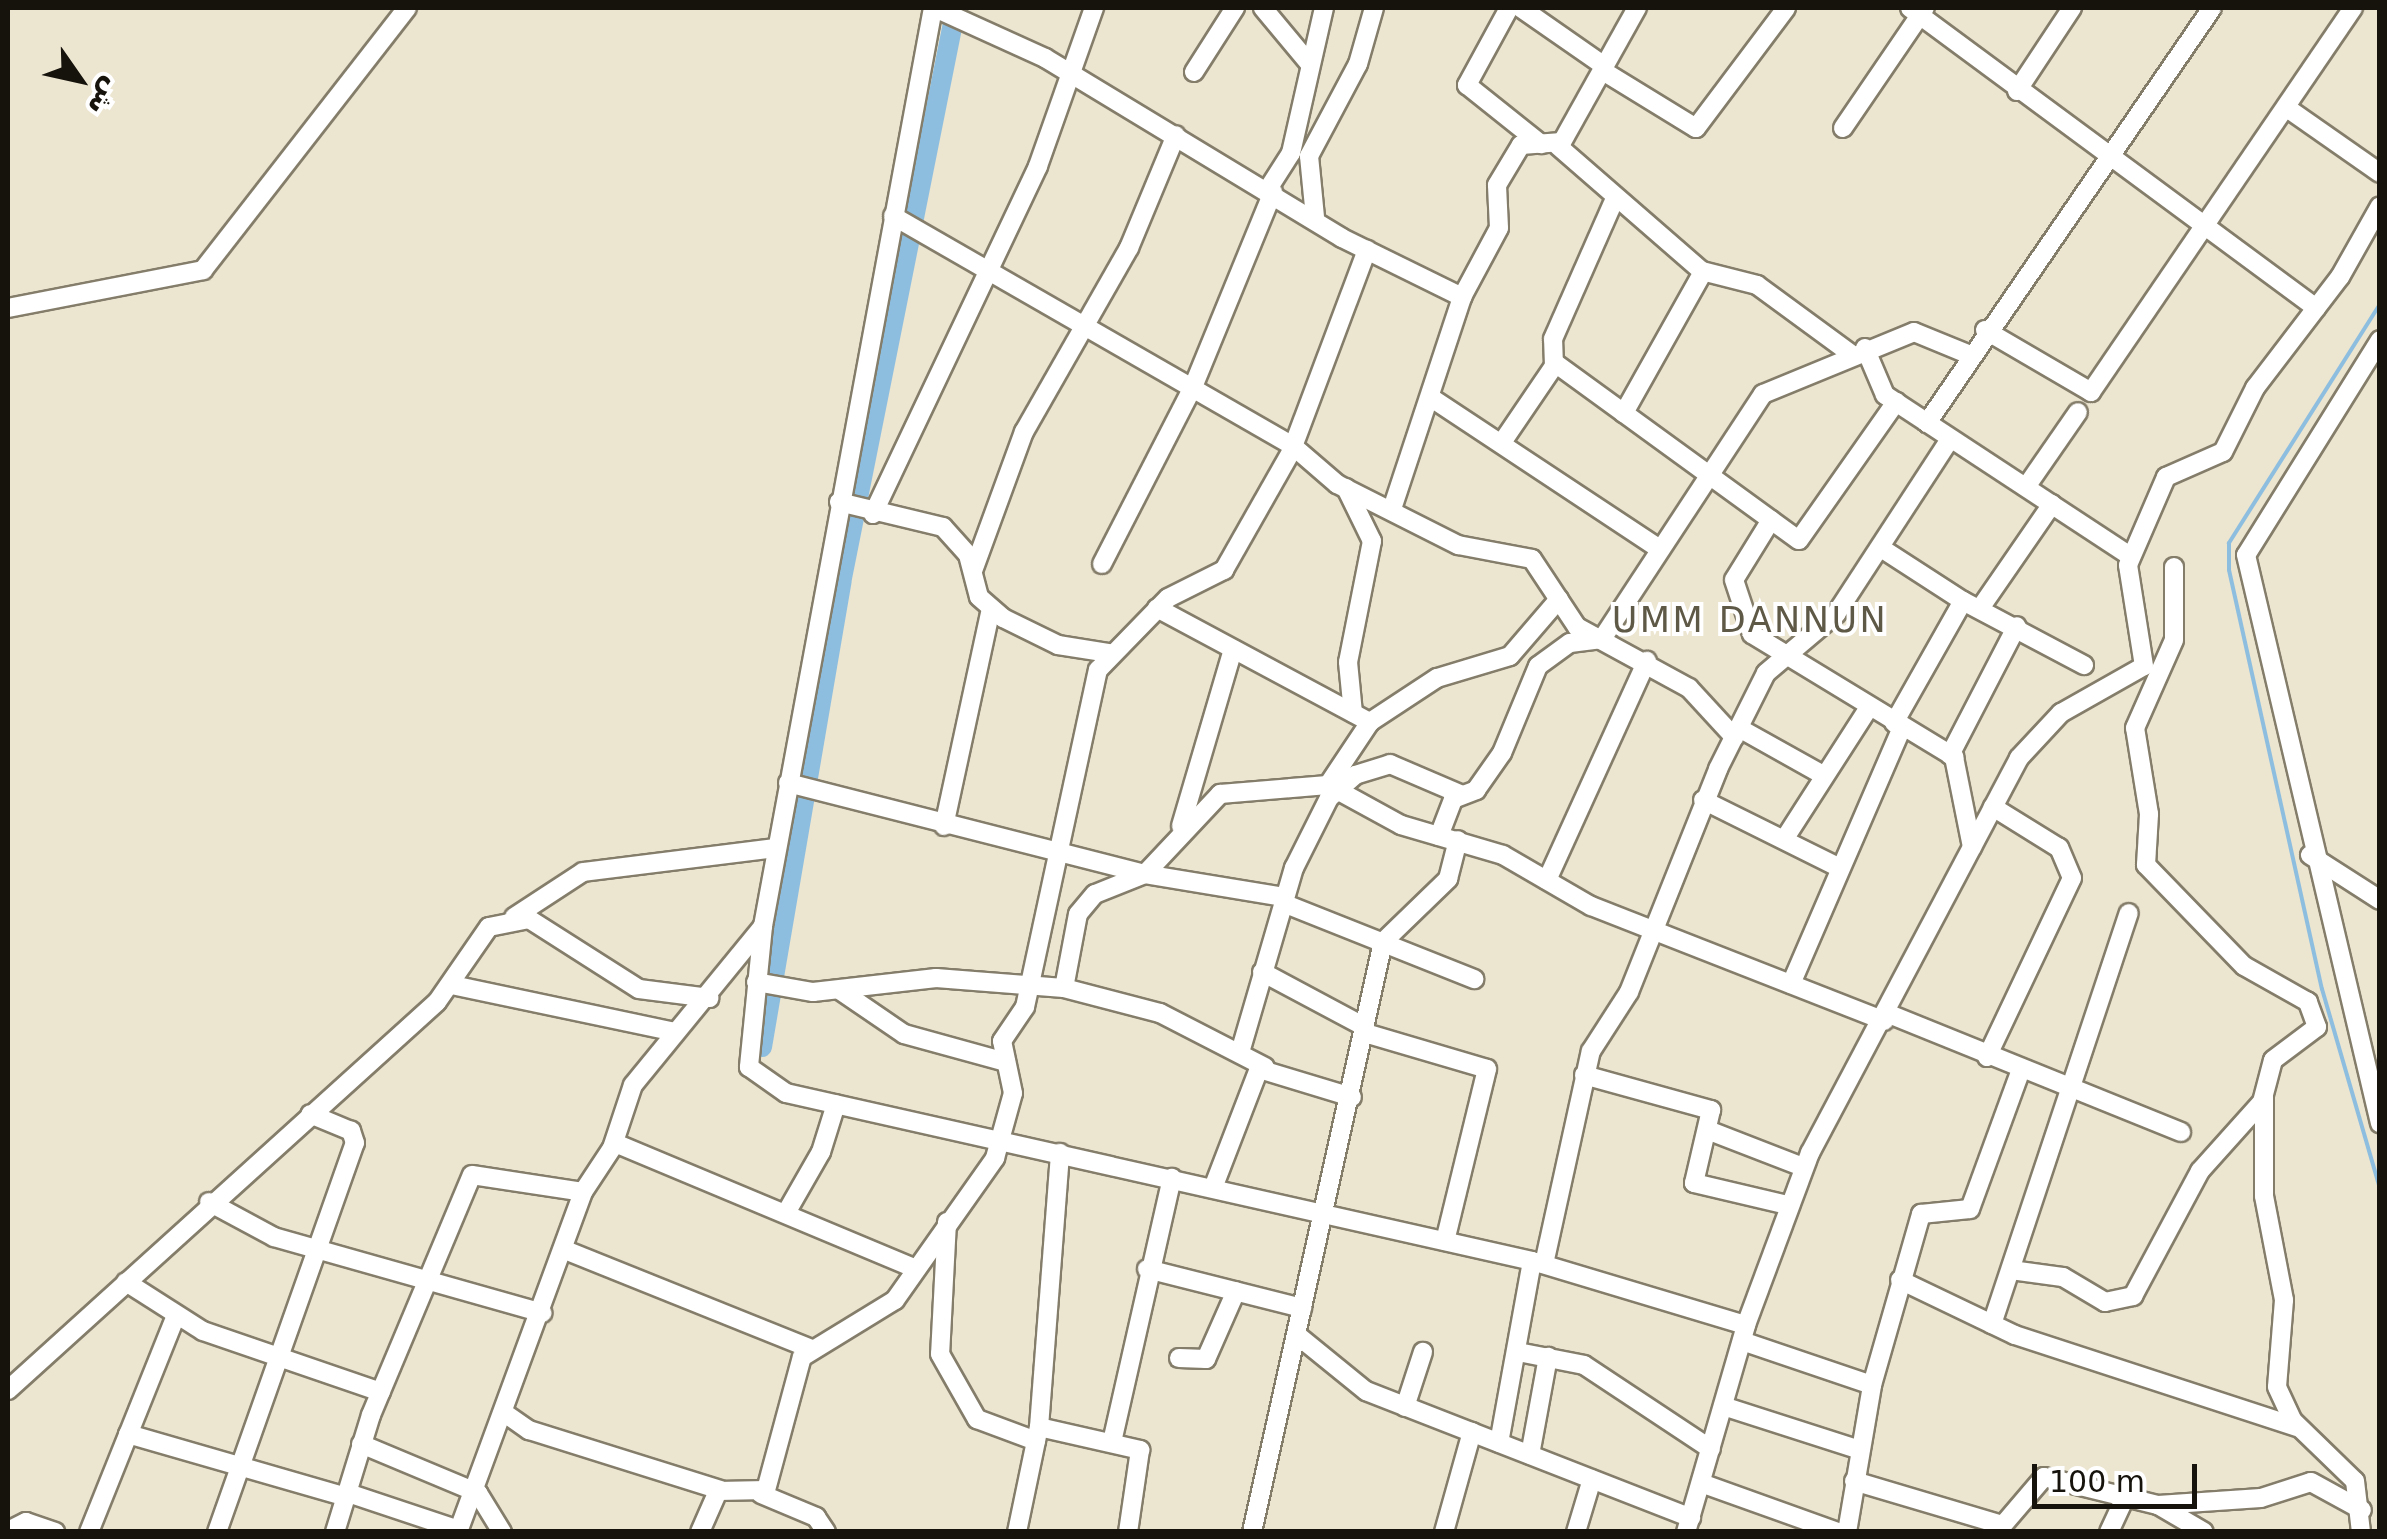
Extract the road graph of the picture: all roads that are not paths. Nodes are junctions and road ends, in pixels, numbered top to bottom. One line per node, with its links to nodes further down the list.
1 (407, 8): 37 (street)
2 (934, 8): 19 (street); 30 (street)
3 (1094, 8): 19 (street)
4 (1235, 8): 18 (street)
5 (1263, 8): 16 (street)
6 (1324, 8): 16 (street)
7 (1374, 8): 31 (street)
8 (1509, 8): 24 (street)
9 (1521, 8): 17 (street)
10 (1637, 8): 17 (street)
11 (1786, 8): 17 (street)
12 (2072, 8): 20 (street)
13 (2212, 8): 25 (street)
14 (2353, 8): 21 (street)
15 (1918, 10): 20 (street); 22 (street)
16 (1308, 62): 27 (street)
17 (1603, 68): 24 (street)
18 (1194, 72)
19 (1071, 74): 23 (street); 35 (street)
20 (2017, 91): 25 (street)
21 (2286, 108): 26 (street); 32 (street)
22 (1843, 128)
23 (1176, 135): 27 (street); 39 (street)
24 (1553, 148): 28 (street); 36 (street)
25 (2108, 156): 32 (street); 40 (street)
26 (2380, 173)
27 (1270, 191): 31 (street); 45 (street)
28 (1614, 201): 34 (street); 44 (street)
29 (2380, 206): 38 (street)
30 (893, 216): 35 (street); 57 (street)
31 (1315, 217): 33 (street)
32 (2208, 225): 38 (street); 40 (street)
33 (1367, 250): 36 (street); 53 (street)
34 (1702, 270): 42 (street); 49 (street)
35 (990, 271): 39 (street); 60 (street)
36 (1462, 296): 46 (street)
37 (8, 308)
38 (2316, 308): 64 (street)
39 (1082, 330): 45 (street); 67 (street)
40 (1985, 330): 43 (street)
41 (2380, 340): 98 (street)
42 (1858, 351): 43 (street); 47 (street); 54 (street)
43 (1970, 355): 50 (street)
44 (1556, 364): 49 (street); 52 (street)
45 (1193, 388): 53 (street); 65 (street)
46 (1433, 399): 52 (street); 59 (street)
47 (1896, 402): 50 (street); 61 (street)
48 (2078, 412): 55 (street)
49 (1624, 413): 54 (street)
50 (1927, 423): 51 (street)
51 (1950, 439): 55 (street); 62 (street)
52 (1504, 441): 63 (street)
53 (1294, 446): 56 (street); 70 (street)
54 (1709, 474): 61 (street); 63 (street)
55 (2026, 487): 58 (street)
56 (1346, 488): 59 (street); 81 (street)
57 (839, 502): 60 (street); 86 (street)
58 (2052, 504): 64 (street); 69 (street)
59 (1393, 506): 68 (street)
60 (873, 514): 67 (street)
61 (1771, 520): 76 (street)
62 (1881, 548): 69 (street); 76 (street)
63 (1660, 549): 73 (street)
64 (2129, 555): 79 (street)
65 (1102, 564)
66 (2174, 566): 79 (street)
67 (972, 571): 71 (street)
68 (1558, 599): 73 (street); 81 (street)
69 (1972, 604): 72 (street); 82 (street)
70 (1157, 608): 74 (street); 75 (street)
71 (990, 609): 75 (street); 91 (street)
72 (2017, 626): 78 (street); 84 (street)
73 (1602, 639): 77 (street); 88 (street)
74 (1233, 649): 81 (street); 92 (street)
75 (1108, 653): 99 (street)
76 (1778, 658): 80 (street); 83 (street)
77 (1648, 661): 83 (street); 102 (street)
78 (2084, 664)
79 (2144, 678): 90 (street); 130 (street)
80 (1868, 708): 82 (street); 85 (street)
81 (1361, 718): 87 (street)
82 (1898, 726): 84 (street); 100 (street)
83 (1736, 733): 85 (street); 89 (street)
84 (1950, 755): 96 (street)
85 (1823, 775): 93 (street)
86 (788, 783): 91 (street); 97 (street)
87 (1333, 787): 88 (street); 92 (street); 94 (street); 103 (street)
88 (1460, 794): 94 (street)
89 (1703, 800): 93 (street); 108 (street)
90 (1993, 808): 96 (street); 123 (street)
91 (944, 826): 99 (street)
92 (1180, 832): 101 (street)
93 (1786, 835): 100 (street)
94 (1439, 836): 95 (street)
95 (1458, 840): 102 (street); 109 (street)
96 (1972, 847): 119 (street)
97 (776, 848): 106 (street); 107 (street)
98 (2310, 855): 104 (street); 133 (street)
99 (1058, 856): 101 (street); 115 (street)
100 (1838, 867): 113 (street)
101 (1144, 874): 103 (street); 116 (street)
102 (1547, 880): 108 (street)
103 (1284, 900): 109 (street); 110 (street)
104 (2380, 900)
105 (2130, 913): 128 (street)
106 (514, 918): 114 (street); 118 (street)
107 (763, 926): 112 (street); 118 (street)
108 (1652, 928): 113 (street); 127 (street)
109 (1383, 942): 111 (street); 120 (street)
110 (1262, 972): 120 (street); 122 (street)
111 (1474, 979)
112 (756, 982): 117 (street); 131 (street)
113 (1791, 984): 119 (street)
114 (452, 985): 121 (street); 132 (street)
115 (1028, 986): 116 (street); 117 (street); 124 (street)
116 (1064, 988): 122 (street)
117 (842, 991): 124 (street)
118 (710, 998): 121 (street)
119 (1886, 1018): 123 (street); 139 (street)
120 (1365, 1030): 129 (street); 148 (street)
121 (671, 1031): 137 (street)
122 (1241, 1049): 125 (street)
123 (1988, 1058): 126 (street)
124 (1006, 1062): 136 (street)
125 (1264, 1066): 129 (street); 141 (street)
126 (2020, 1072): 128 (street); 156 (street)
127 (1584, 1075): 134 (street); 151 (street)
128 (2070, 1091): 135 (street); 154 (street)
129 (1352, 1097): 146 (street)
130 (2264, 1097): 154 (street); 177 (street)
131 (836, 1104): 136 (street); 145 (street)
132 (310, 1114): 143 (street); 149 (street)
133 (2380, 1122)
134 (1710, 1131): 139 (street); 144 (street)
135 (2181, 1132)
136 (1003, 1140): 138 (street); 147 (street)
137 (614, 1143): 142 (street); 145 (street)
138 (1060, 1153): 140 (street); 180 (street)
139 (1803, 1167): 144 (street)
140 (1172, 1178): 141 (street); 152 (street)
141 (1213, 1188): 146 (street)
142 (583, 1192): 150 (street); 155 (street)
143 (210, 1202): 149 (street); 157 (street)
144 (1787, 1205): 163 (street)
145 (786, 1213): 153 (street)
146 (1326, 1214): 148 (street); 159 (street)
147 (948, 1222): 153 (street); 180 (street)
148 (1445, 1241): 151 (street)
149 (316, 1249): 155 (street); 168 (street)
150 (565, 1250): 160 (street); 165 (street)
151 (1538, 1263): 163 (street); 167 (street)
152 (1146, 1269): 158 (street); 181 (street)
153 (916, 1270): 165 (street)
154 (2010, 1270): 162 (street)
155 (426, 1280): 160 (street); 173 (street)
156 (1900, 1280): 162 (street); 171 (street)
157 (126, 1282): 161 (street); 172 (street)
158 (1236, 1291): 159 (street); 170 (street)
159 (1302, 1308): 164 (street)
160 (542, 1314): 176 (street)
161 (176, 1316): 168 (street); 179 (street)
162 (1992, 1324): 177 (street)
163 (1744, 1333): 171 (street); 175 (street)
164 (1297, 1334): 174 (street); 210 (street)
165 (809, 1348): 193 (street)
166 (1422, 1352): 174 (street)
167 (1518, 1352): 169 (street); 182 (street)
168 (277, 1357): 173 (street); 187 (street)
169 (1548, 1357): 184 (street); 186 (street)
170 (1179, 1358)
171 (1872, 1384): 185 (street)
172 (8, 1390)
173 (381, 1392): 183 (street)
174 (1406, 1406): 178 (street)
175 (1723, 1406): 184 (street); 185 (street)
176 (504, 1412): 191 (street); 192 (street)
177 (2300, 1428): 197 (street)
178 (1472, 1432): 182 (street); 211 (street)
179 (128, 1434): 187 (street); 202 (street)
180 (1038, 1434): 181 (street); 208 (street)
181 (1112, 1442): 209 (street)
182 (1499, 1443): 186 (street)
183 (361, 1444): 192 (street); 194 (street)
184 (1711, 1449): 190 (street)
185 (1860, 1450): 189 (street)
186 (1530, 1455): 188 (street)
187 (240, 1466): 194 (street); 203 (street)
188 (1592, 1480): 198 (street); 212 (street)
189 (1854, 1482): 195 (street); 214 (street)
190 (1701, 1483): 198 (street); 213 (street)
191 (721, 1490): 193 (street); 206 (street)
192 (473, 1491): 200 (street); 205 (street)
193 (761, 1494): 207 (street)
194 (347, 1495): 200 (street); 204 (street)
195 (2125, 1498): 196 (street); 215 (street)
196 (2158, 1505): 197 (street); 216 (street)
197 (2362, 1510): 217 (street)
198 (1689, 1525)
199 (8, 1531): 201 (street)
200 (459, 1531)
201 (55, 1532)
202 (89, 1532)
203 (216, 1532)
204 (335, 1532)
205 (502, 1532)
206 (700, 1532)
207 (826, 1532)
208 (1017, 1532)
209 (1128, 1532)
210 (1252, 1532)
211 (1444, 1532)
212 (1576, 1532)
213 (1838, 1532)
214 (1847, 1532)
215 (2109, 1532)
216 (2204, 1532)
217 (2361, 1532)

